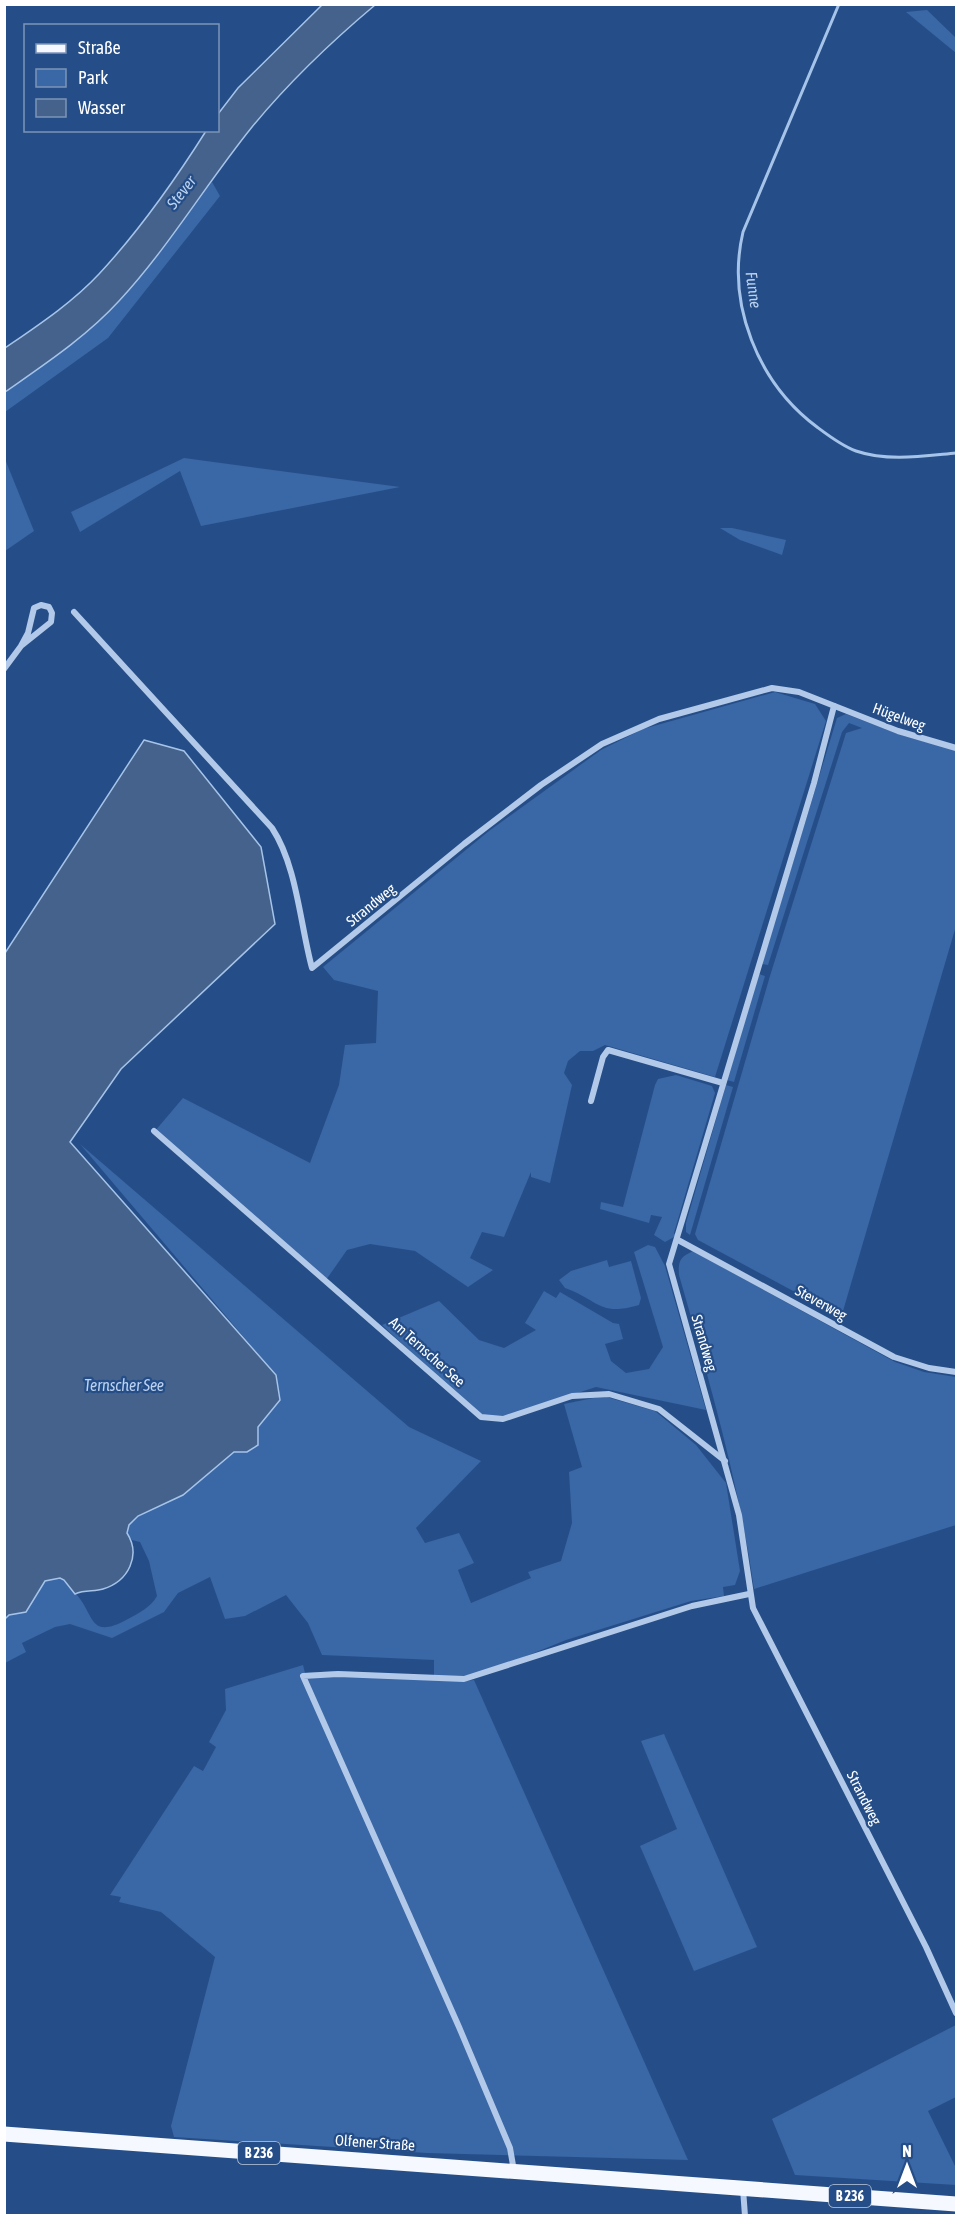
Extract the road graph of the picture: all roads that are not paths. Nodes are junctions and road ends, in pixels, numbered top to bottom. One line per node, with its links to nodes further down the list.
1 (74, 612): 4 (street, Strandweg)
2 (21, 646): 2 (street); 3 (street)
3 (4, 669)
4 (834, 706): 5 (street, Hügelweg); 6 (street, Strandweg)
5 (957, 748)
6 (723, 1083): 7 (street); 9 (street, Strandweg)
7 (591, 1101)
8 (154, 1131): 11 (street, Am Ternscher See)
9 (678, 1240): 10 (street, Steverweg); 11 (street, Strandweg)
10 (957, 1372)
11 (725, 1461): 12 (street, Strandweg)
12 (749, 1594): 13 (street, Strandweg); 15 (street)
13 (957, 2013)
14 (4, 2134): 15 (main road, Olfener Straße / B 236)
15 (514, 2171): 16 (main road, Olfener Straße / B 236)
16 (743, 2188): 17 (main road, Olfener Straße / B 236); 18 (street)
17 (957, 2204)
18 (746, 2216)

